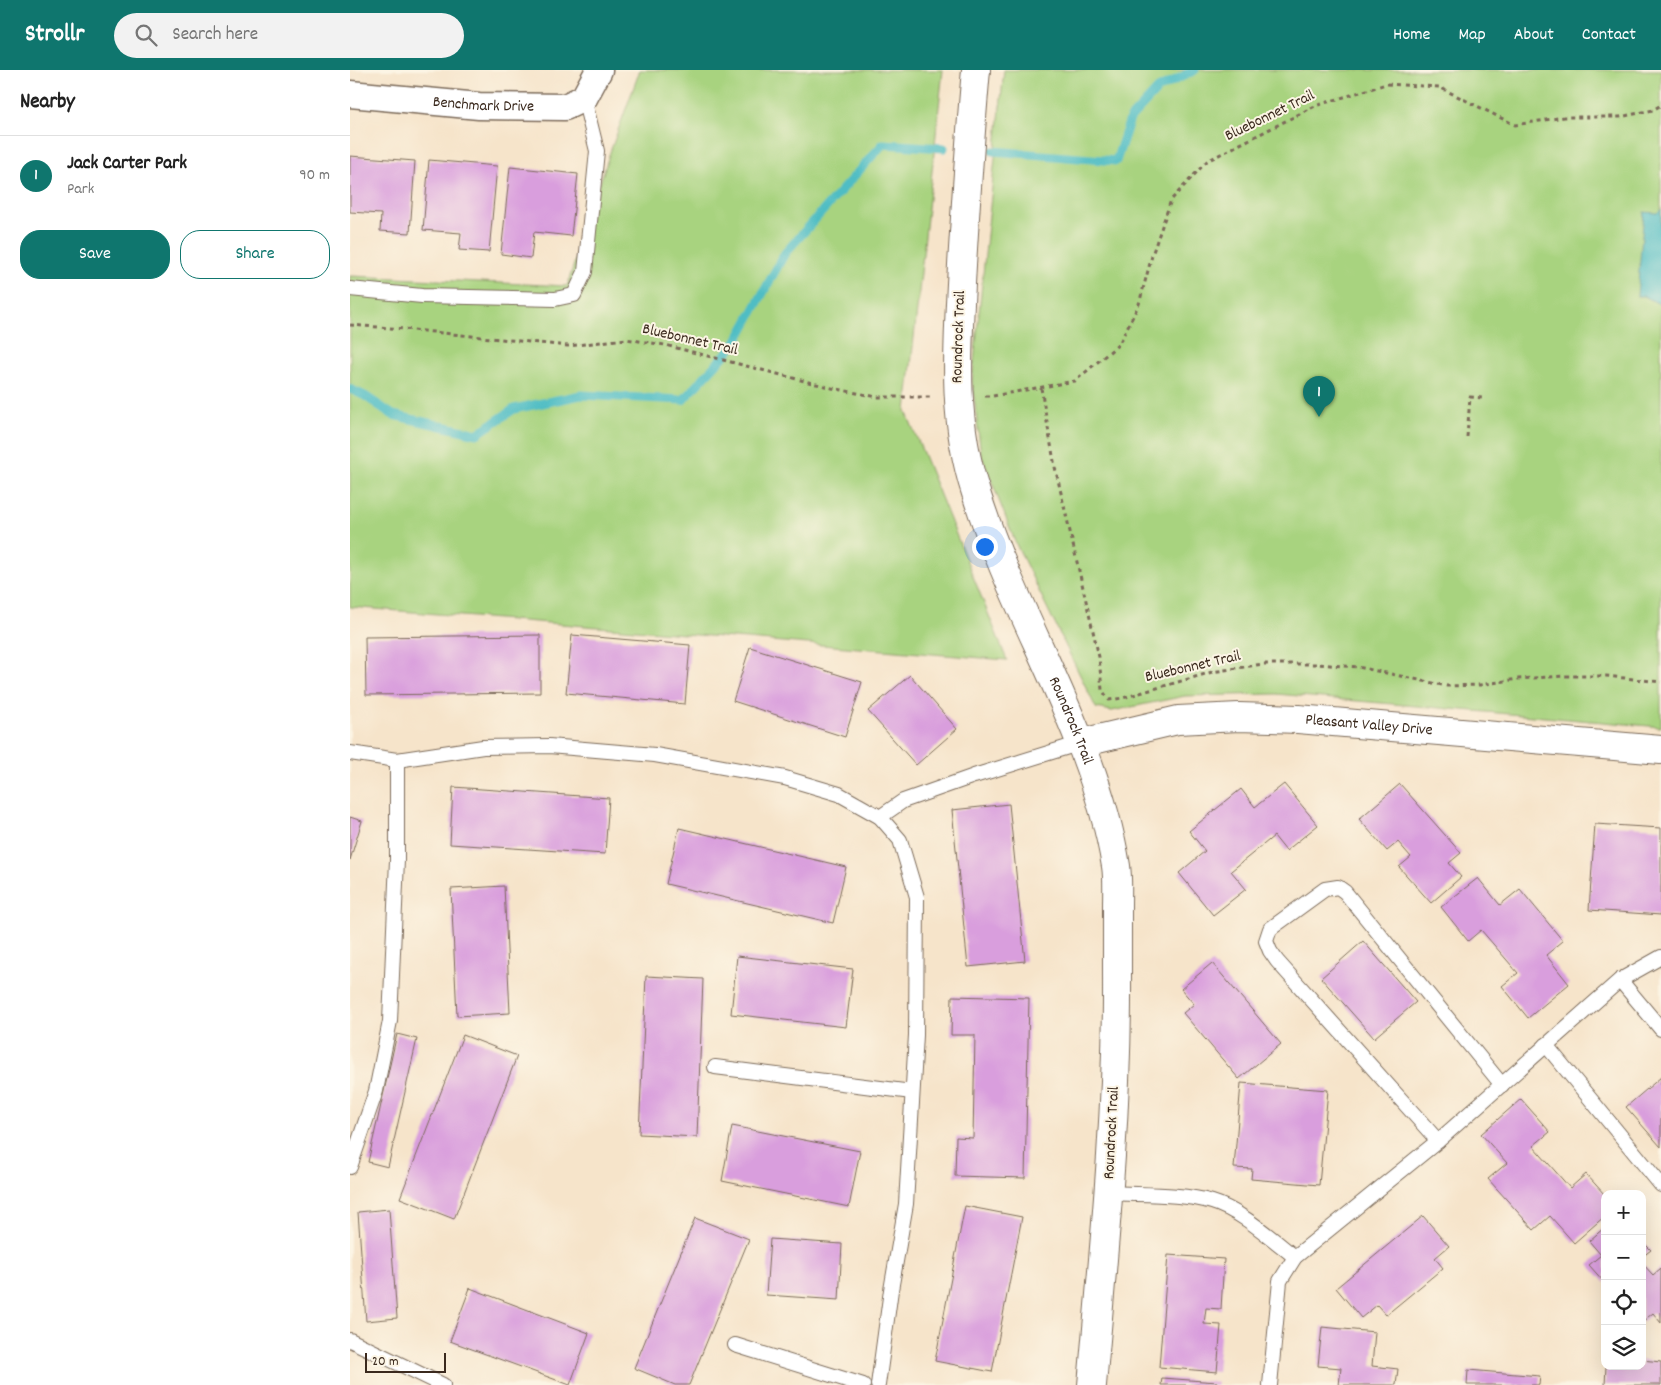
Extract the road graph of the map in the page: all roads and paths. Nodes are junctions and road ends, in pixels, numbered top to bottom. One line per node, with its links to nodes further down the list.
1 (599, 70): 4 (street)
2 (976, 70): 14 (street, Roundrock Trail)
3 (350, 94): 4 (street, Benchmark Drive)
4 (584, 98): 6 (lane)
5 (1661, 105): 8 (path, Bluebonnet Trail)
6 (350, 288)
7 (350, 325): 10 (path, Bluebonnet Trail)
8 (1041, 388): 9 (path, Bluebonnet Trail); 13 (path, Bluebonnet Trail)
9 (982, 396)
10 (932, 397)
11 (1483, 398): 12 (path)
12 (1467, 437)
13 (1661, 682)
14 (1081, 744): 15 (street, Pleasant Valley Drive); 18 (lane); 29 (street, Roundrock Trail)
15 (1661, 750)
16 (350, 753): 17 (lane)
17 (397, 760): 18 (lane); 27 (lane)
18 (880, 817): 25 (lane)
19 (1661, 957): 20 (lane)
20 (1620, 980): 21 (lane); 22 (lane)
21 (1661, 1030)
22 (1546, 1045): 24 (lane); 28 (lane)
23 (715, 1067): 25 (lane)
24 (1502, 1085): 26 (lane); 26 (lane)
25 (912, 1092): 35 (lane)
26 (1438, 1141): 30 (lane)
27 (350, 1167)
28 (1661, 1185)
29 (1108, 1193): 30 (lane); 36 (street, Roundrock Trail)
30 (1295, 1257): 37 (lane)
31 (350, 1340): 33 (lane)
32 (735, 1345): 34 (lane)
33 (443, 1385)
34 (863, 1385)
35 (878, 1385)
36 (1092, 1385)
37 (1270, 1385)

